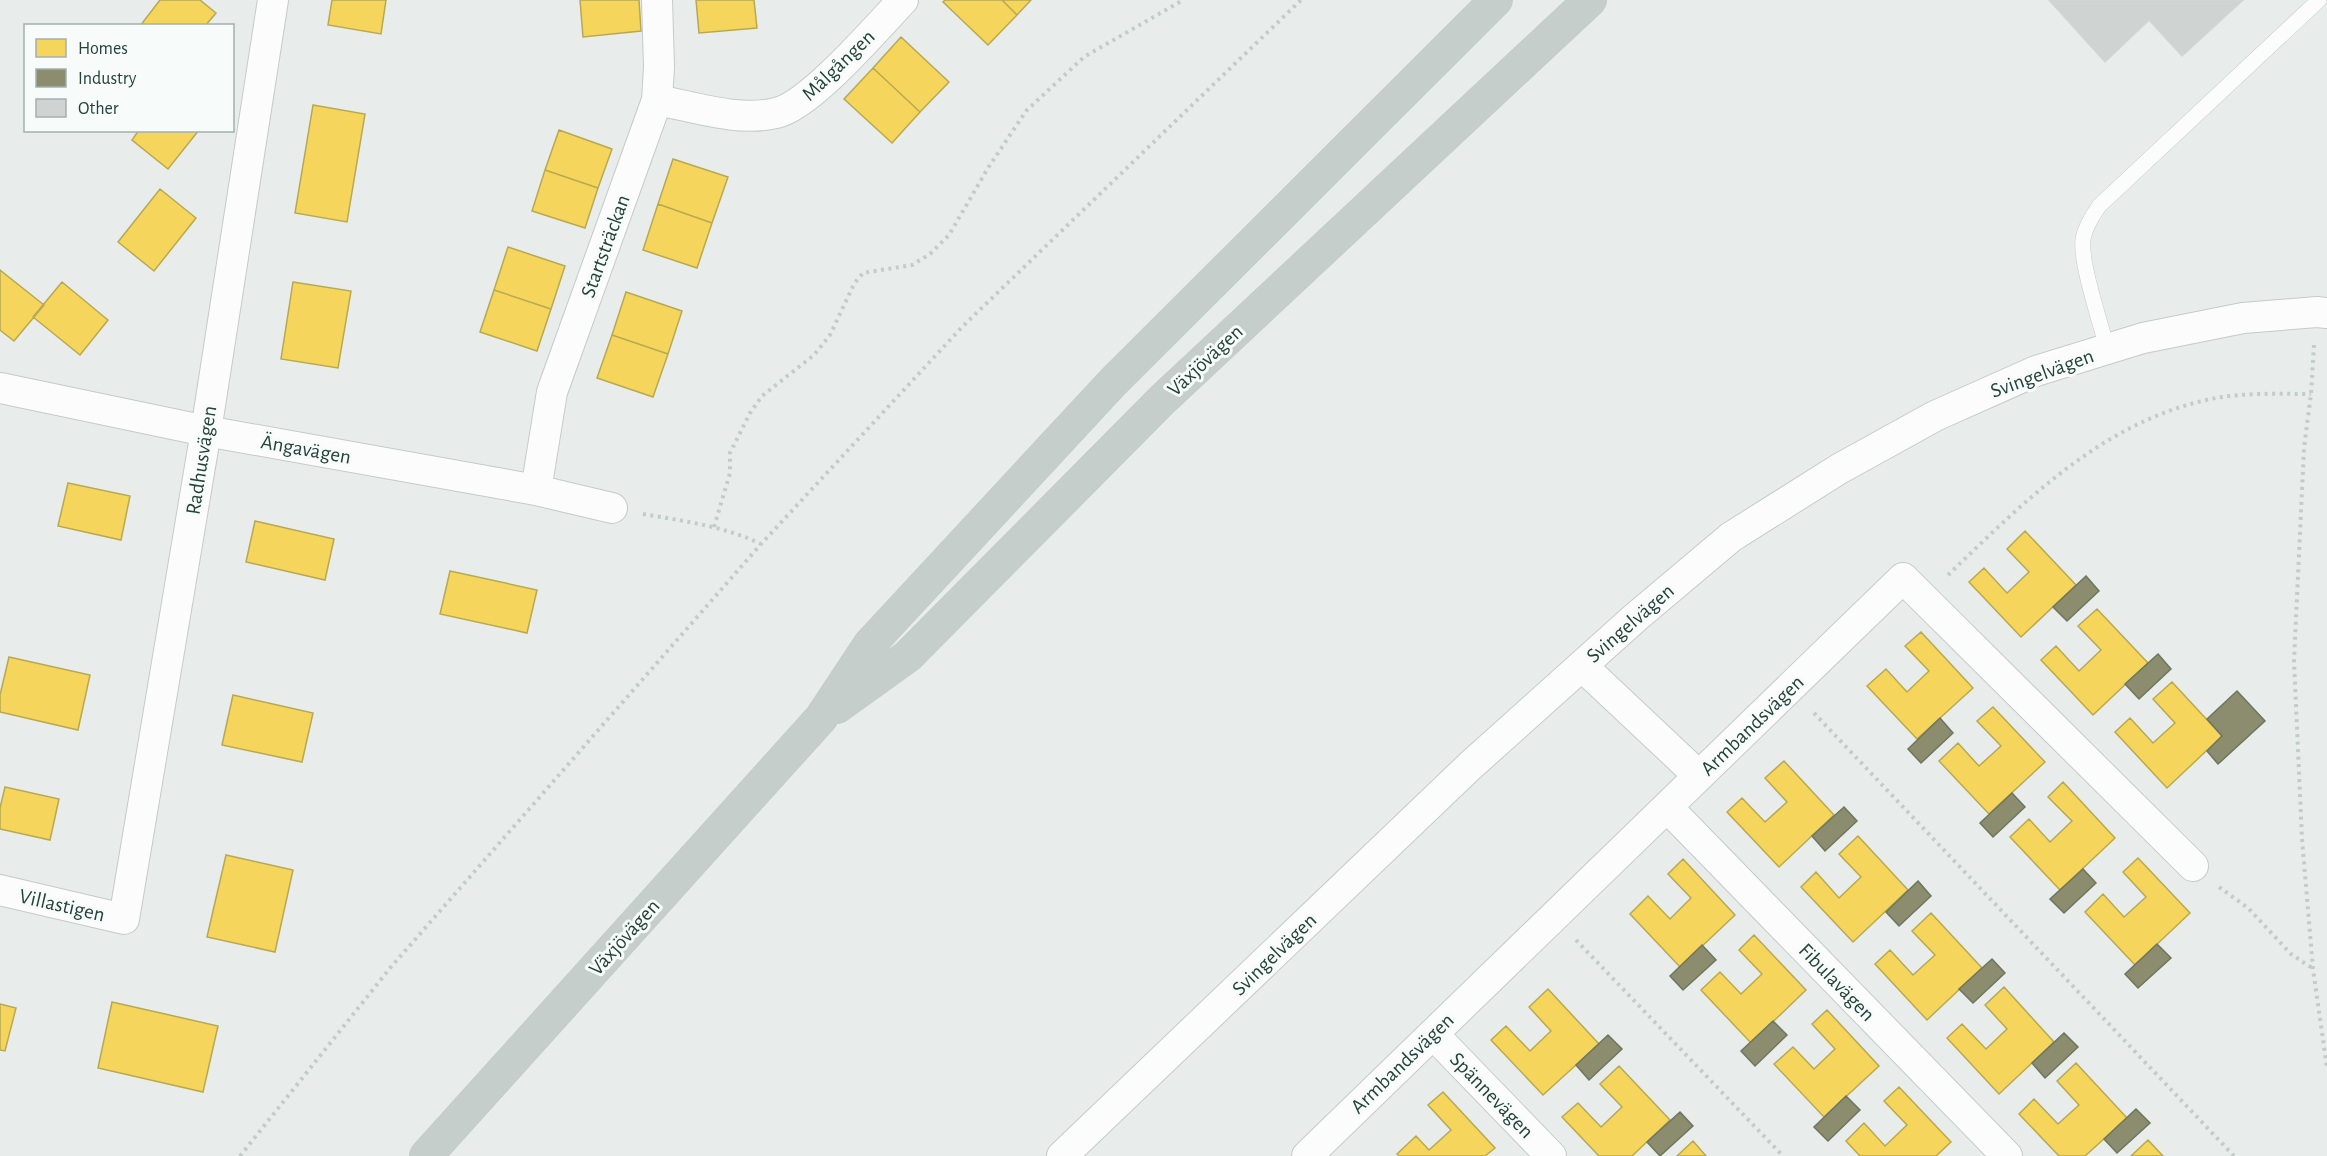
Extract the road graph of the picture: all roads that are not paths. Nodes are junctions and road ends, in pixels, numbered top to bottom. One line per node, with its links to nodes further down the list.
1 (273, 0): 11 (street, Radhusvägen)
2 (657, 0): 7 (street, Startsträckan)
3 (903, 0): 7 (street, Målgången)
4 (1496, 0): 15 (highway, Växjövägen)
5 (1590, 0): 15 (highway, Växjövägen)
6 (2319, 0): 9 (lane)
7 (657, 100): 12 (street, Startsträckan)
8 (2322, 312): 9 (street, Svingelvägen)
9 (2108, 349): 14 (street, Svingelvägen)
10 (0, 388): 11 (street, Ängavägen)
11 (206, 431): 12 (street, Ängavägen); 20 (street, Radhusvägen)
12 (536, 490): 13 (street, Ängavägen)
13 (612, 508)
14 (1582, 666): 16 (street); 23 (street, Svingelvägen)
15 (821, 718): 22 (highway, Växjövägen)
16 (1699, 776): 17 (street, Armbandsvägen); 18 (street, Armbandsvägen)
17 (1666, 807): 21 (street, Armbandsvägen); 26 (street, Fibulavägen)
18 (2193, 866)
19 (0, 890): 20 (street, Villastigen)
20 (124, 919)
21 (1433, 1034): 24 (street, Armbandsvägen); 25 (street, Spännevägen)
22 (426, 1156)
23 (1062, 1156)
24 (1307, 1156)
25 (1551, 1156)
26 (2007, 1156)

